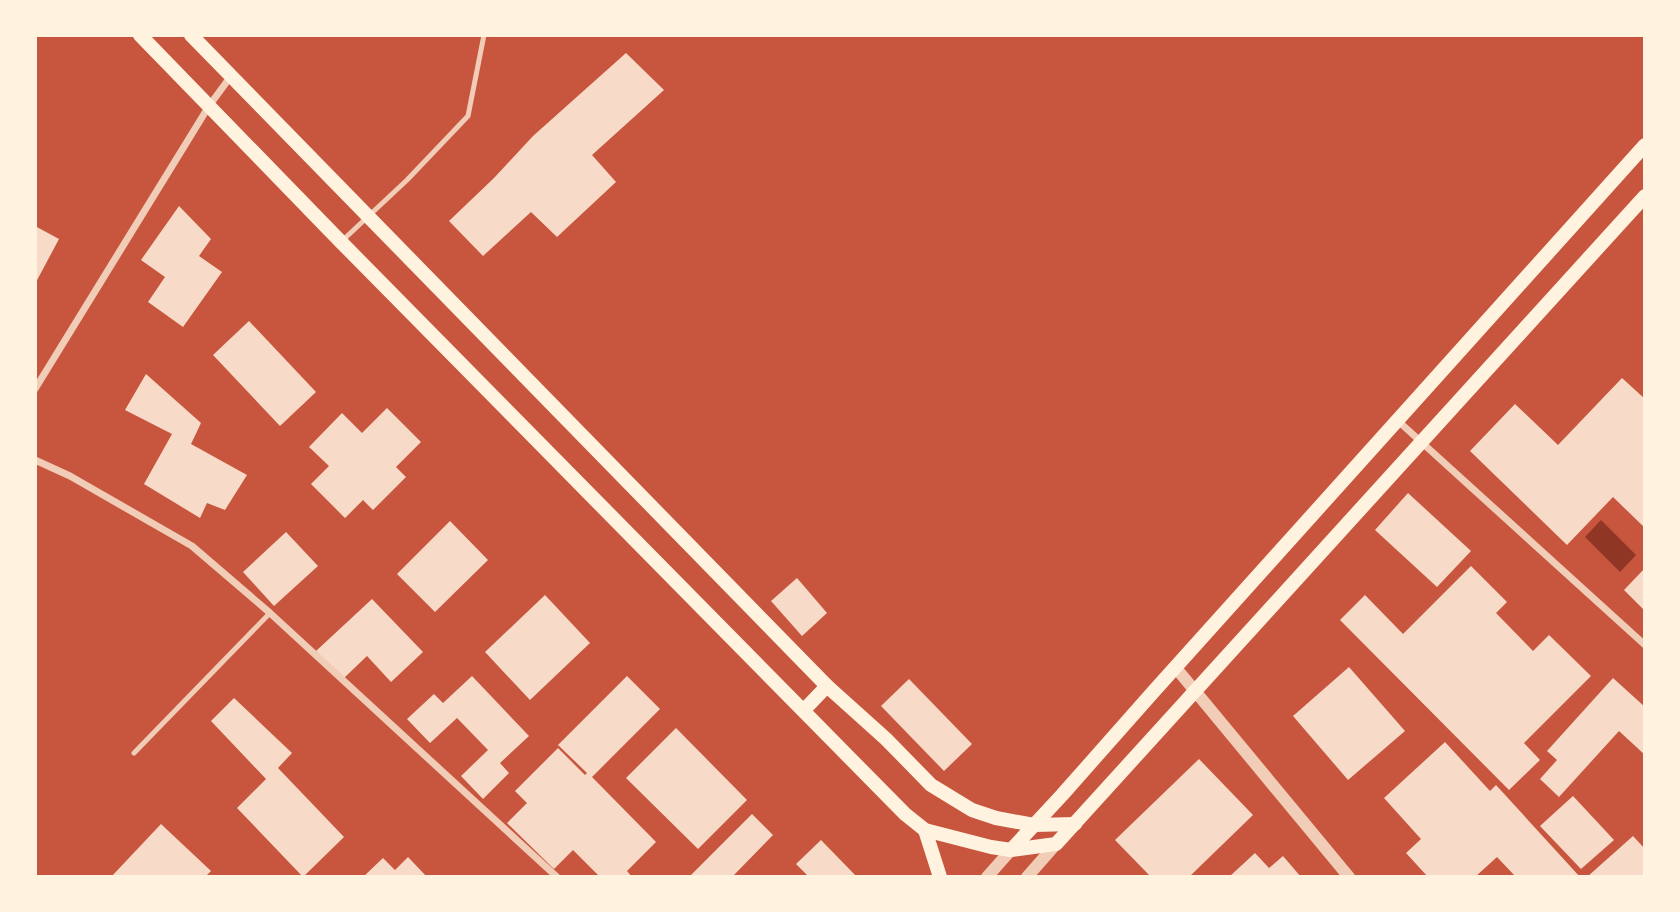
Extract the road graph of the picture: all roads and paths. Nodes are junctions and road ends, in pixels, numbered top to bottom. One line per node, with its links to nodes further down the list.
1 (140, 35): 5 (main road)
2 (191, 35): 4 (main road)
3 (484, 35): 8 (lane)
4 (232, 75): 5 (street); 8 (main road)
5 (209, 106): 9 (main road); 10 (street)
6 (1645, 145): 11 (main road)
7 (1645, 196): 12 (main road)
8 (368, 216): 9 (lane); 17 (main road)
9 (341, 242): 19 (main road)
10 (35, 389)
11 (1397, 420): 12 (street); 16 (main road)
12 (1422, 442): 15 (street); 18 (main road)
13 (35, 460): 14 (street)
14 (270, 613): 20 (lane); 26 (street)
15 (1645, 645)
16 (1176, 668): 18 (street); 22 (main road)
17 (827, 686): 19 (main road); 22 (main road)
18 (1195, 690): 21 (main road); 32 (street)
19 (804, 710): 23 (main road)
20 (134, 753)
21 (1075, 824): 22 (main road); 24 (main road)
22 (1034, 825): 25 (main road)
23 (925, 830): 25 (main road); 29 (main road)
24 (1056, 844): 25 (main road); 31 (street)
25 (1012, 850): 30 (street)
26 (549, 870): 27 (street); 28 (street)
27 (542, 877)
28 (557, 877)
29 (940, 877)
30 (987, 877)
31 (1027, 877)
32 (1349, 877)

